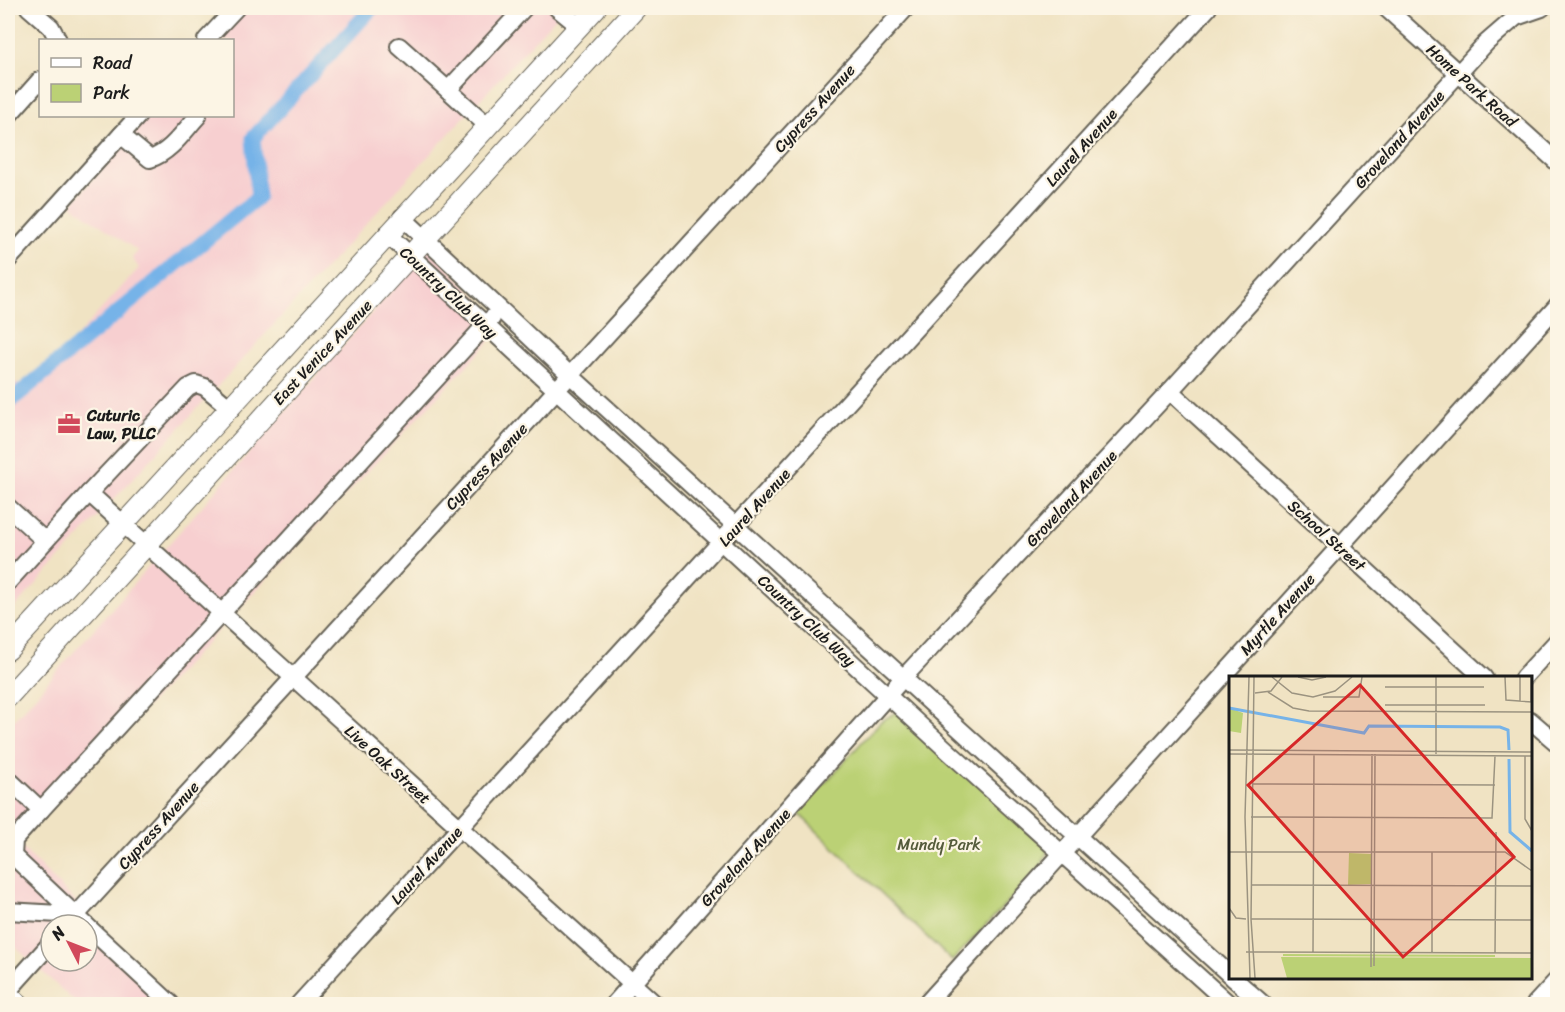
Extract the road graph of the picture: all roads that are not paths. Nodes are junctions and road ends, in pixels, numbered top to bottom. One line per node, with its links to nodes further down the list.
1 (29, 8): 12 (street)
2 (236, 8): 13 (street)
3 (524, 8): 17 (street)
4 (557, 8): 11 (street)
5 (596, 8): 11 (main road, East Venice Avenue)
6 (636, 8): 26 (main road, East Venice Avenue)
7 (906, 8): 32 (street, Cypress Avenue)
8 (1208, 8): 39 (street, Laurel Avenue)
9 (1386, 8): 15 (street, Home Park Road)
10 (1542, 8): 15 (street, Groveland Avenue)
11 (579, 26): 21 (main road, East Venice Avenue)
12 (57, 39)
13 (207, 39)
14 (399, 46): 17 (street)
15 (1460, 72): 23 (street, Home Park Road); 34 (street, Groveland Avenue)
16 (39, 81): 18 (street)
17 (448, 90): 21 (street)
18 (8, 116)
19 (137, 117): 22 (street)
20 (197, 117): 22 (street)
21 (488, 126): 24 (main road, East Venice Avenue)
22 (121, 135): 28 (street)
23 (1557, 163)
24 (402, 218): 25 (main road, East Venice Avenue); 26 (street, Country Club Way)
25 (387, 234): 27 (street, Country Club Way); 35 (main road, East Venice Avenue)
26 (425, 239): 27 (main road, East Venice Avenue); 30 (street, Country Club Way)
27 (410, 256): 31 (street, Country Club Way); 42 (main road, East Venice Avenue)
28 (8, 260)
29 (1557, 305): 43 (street, Myrtle Avenue)
30 (501, 308): 31 (street); 32 (street, Country Club Way)
31 (485, 325): 33 (street, Country Club Way); 45 (street)
32 (570, 375): 33 (street, Cypress Avenue); 39 (street, Country Club Way)
33 (555, 391): 41 (street, Country Club Way); 50 (street, Cypress Avenue)
34 (1170, 391): 43 (street, School Street); 51 (street, Groveland Avenue)
35 (231, 409): 36 (street); 38 (main road, East Venice Avenue)
36 (89, 493): 38 (street, Live Oak Street); 40 (street)
37 (8, 507): 40 (street)
38 (123, 523): 42 (street, Live Oak Street); 47 (main road, East Venice Avenue)
39 (737, 526): 41 (street, Laurel Avenue); 51 (street, Country Club Way)
40 (45, 541): 44 (street)
41 (723, 542): 52 (street, Country Club Way); 60 (street, Laurel Avenue)
42 (146, 545): 45 (street, Live Oak Street); 53 (main road, East Venice Avenue)
43 (1338, 546): 48 (street, School Street); 61 (street, Myrtle Avenue)
44 (8, 582)
45 (220, 613): 50 (street, Live Oak Street); 59 (street)
46 (1557, 640): 49 (street)
47 (8, 650)
48 (1482, 676)
49 (1525, 676)
50 (292, 677): 60 (street, Live Oak Street); 65 (street, Cypress Avenue)
51 (904, 678): 52 (street, Groveland Avenue); 55 (street, Country Club Way)
52 (888, 696): 57 (street, Country Club Way); 72 (street, Groveland Avenue)
53 (8, 698)
54 (1532, 722): 56 (street)
55 (977, 744): 57 (street); 61 (street, Country Club Way)
56 (1557, 744)
57 (960, 762): 62 (street, Country Club Way)
58 (8, 779): 59 (street)
59 (41, 810): 64 (street)
60 (459, 829): 72 (street, Live Oak Street); 77 (street, Laurel Avenue)
61 (1077, 836): 62 (street, Myrtle Avenue); 69 (street, Country Club Way)
62 (1062, 852): 74 (street, Country Club Way); 80 (street, Myrtle Avenue)
63 (8, 911): 66 (street)
64 (69, 913)
65 (88, 913)
66 (39, 916)
67 (99, 941): 76 (street)
68 (39, 956): 73 (street)
69 (1229, 970)
70 (1239, 979): 74 (street); 81 (street, Country Club Way)
71 (1557, 979): 82 (street)
72 (632, 984): 78 (street, Groveland Avenue); 79 (street, Live Oak Street)
73 (8, 993): 75 (main road)
74 (1228, 1004)
75 (18, 1005)
76 (171, 1005)
77 (299, 1005)
78 (614, 1005)
79 (655, 1005)
80 (926, 1005)
81 (1263, 1005)
82 (1535, 1005)

